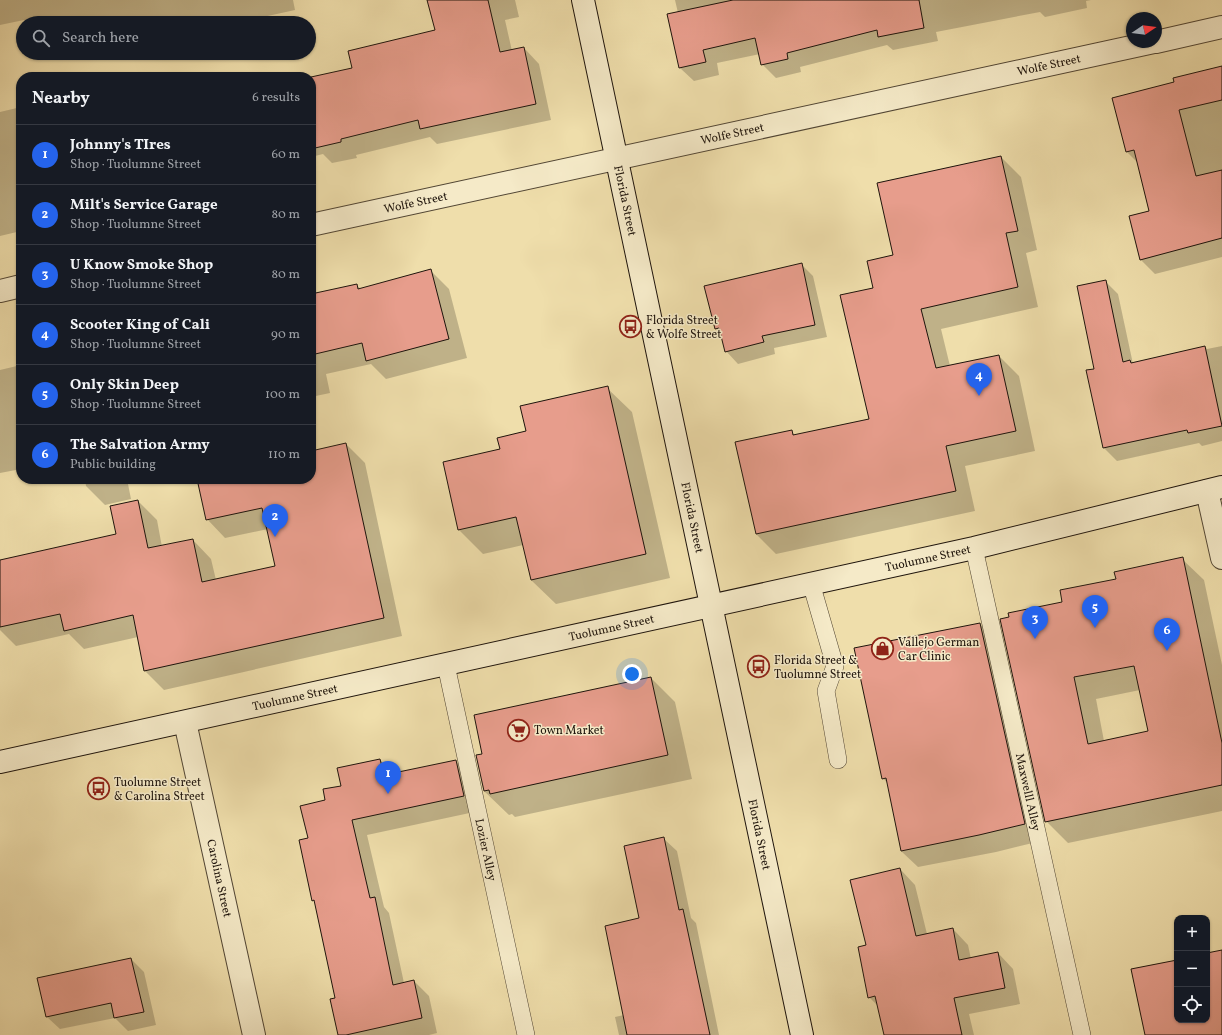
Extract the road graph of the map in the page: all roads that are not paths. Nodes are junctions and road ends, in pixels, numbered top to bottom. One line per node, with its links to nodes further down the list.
1 (584, 0): 5 (street, Florida Street)
2 (1222, 27): 3 (street, Wolfe Street)
3 (1162, 40)
4 (1128, 48): 5 (street, Wolfe Street)
5 (617, 160): 6 (street, Wolfe Street); 13 (street, Florida Street)
6 (316, 224)
7 (16, 287): 8 (street)
8 (0, 291)
9 (1215, 489): 10 (street, Tuolumne Street); 11 (street)
10 (974, 548): 12 (street, Tuolumne Street); 21 (lane, Maxwelll Alley)
11 (1222, 558)
12 (811, 583): 13 (street, Tuolumne Street); 16 (lane)
13 (711, 605): 14 (street, Tuolumne Street); 20 (street, Florida Street)
14 (446, 665): 15 (street, Tuolumne Street); 19 (lane, Lozier Alley)
15 (185, 722): 17 (street, Tuolumne Street); 18 (street, Carolina Street)
16 (838, 760)
17 (0, 762)
18 (254, 1035)
19 (526, 1035)
20 (802, 1035)
21 (1082, 1035)

